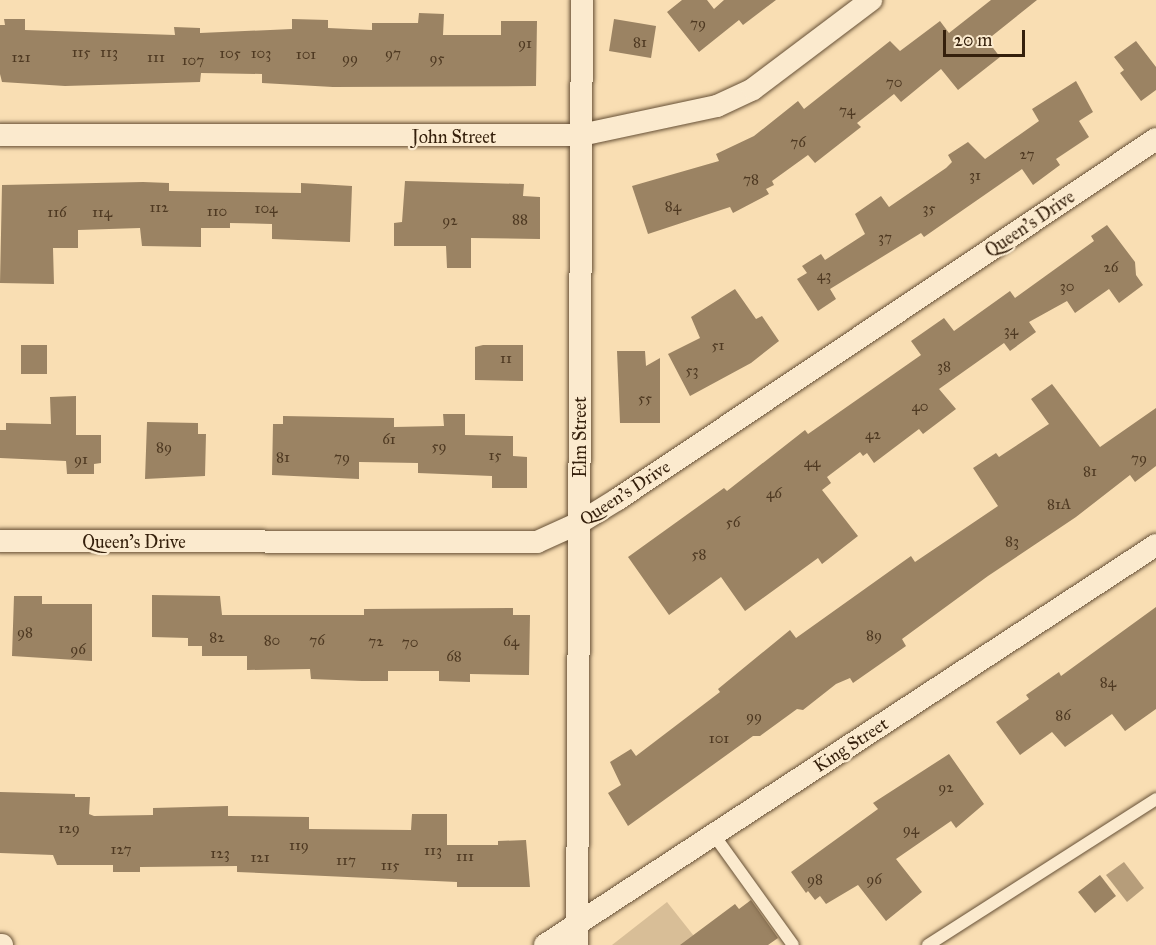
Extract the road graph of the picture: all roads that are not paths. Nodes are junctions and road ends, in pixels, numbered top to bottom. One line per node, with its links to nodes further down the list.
1 (582, 0): 4 (street, Elm Street)
2 (871, 0): 4 (street, John Street)
3 (0, 135): 4 (street, John Street)
4 (581, 135): 6 (street, Elm Street)
5 (1156, 139): 6 (street, Queen's Drive)
6 (579, 523): 7 (street, Queen's Drive); 11 (street, Elm Street)
7 (0, 541)
8 (1156, 545): 10 (street, King Street)
9 (1156, 799): 14 (lane)
10 (714, 835): 11 (street, King Street); 13 (lane)
11 (577, 935): 12 (street, King Street)
12 (545, 945)
13 (793, 945)
14 (928, 945)

